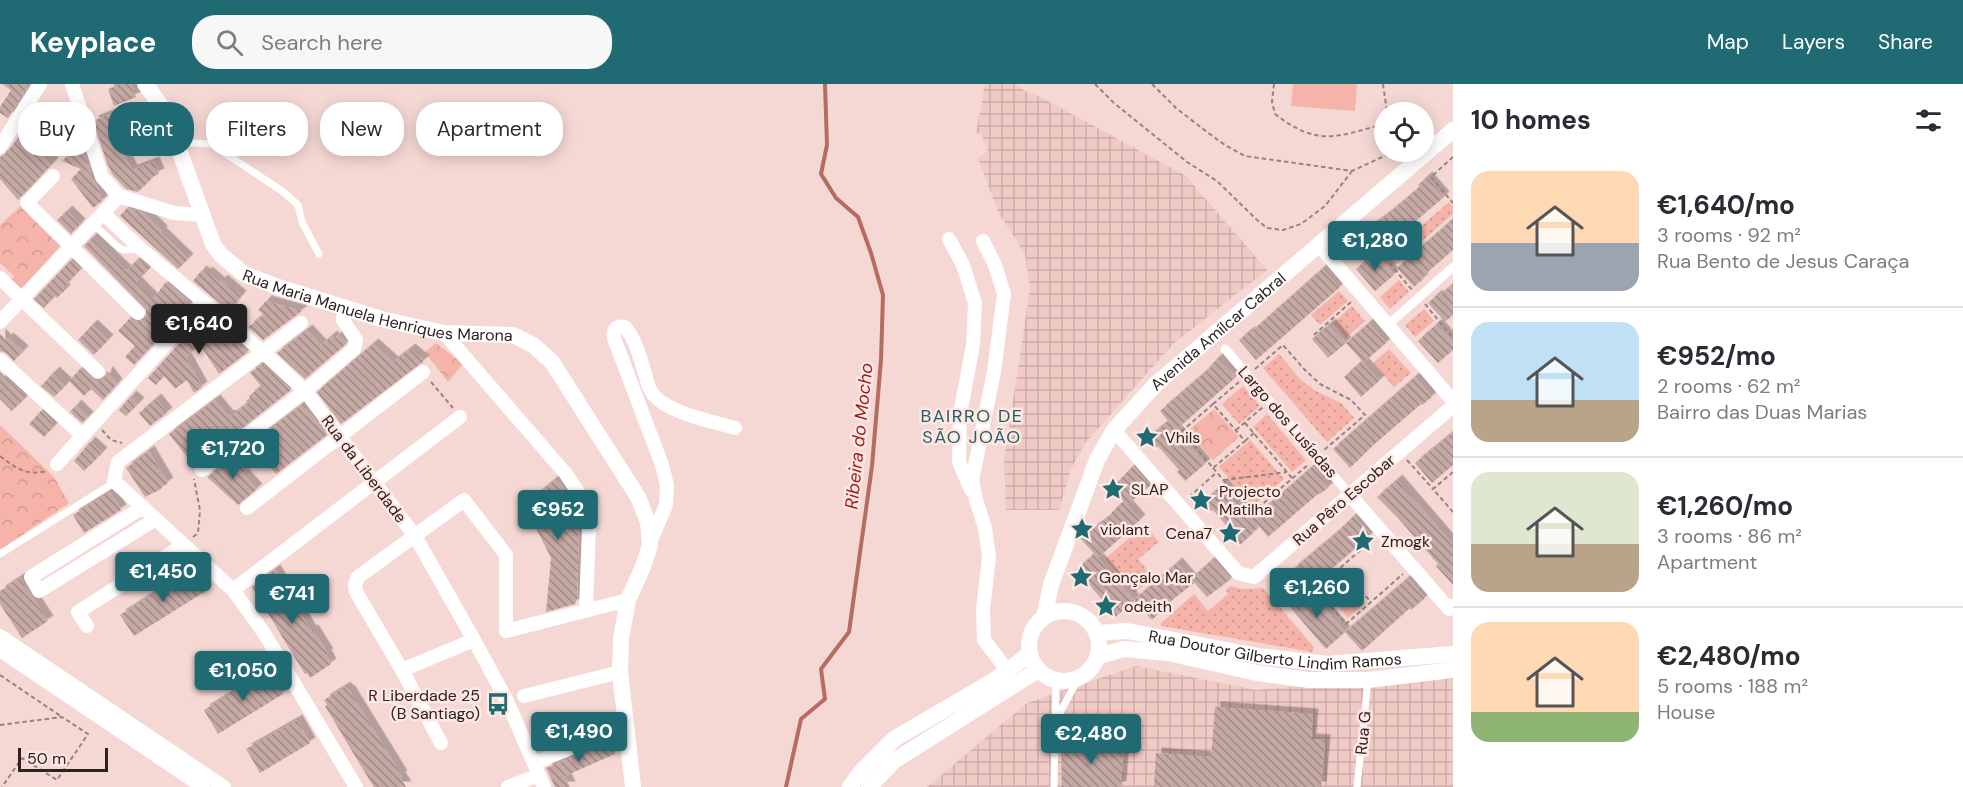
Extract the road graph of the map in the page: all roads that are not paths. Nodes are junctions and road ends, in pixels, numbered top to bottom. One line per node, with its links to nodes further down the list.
1 (40, 84): 7 (street)
2 (72, 84): 10 (street)
3 (146, 84): 4 (street, Rua Maria Manuela Henriques Marona)
4 (159, 102)
5 (1453, 130): 16 (street, Avenida Amílcar Cabral)
6 (194, 143): 19 (lane)
7 (0, 147)
8 (182, 156): 12 (street, Rua Maria Manuela Henriques Marona)
9 (53, 176): 17 (street)
10 (119, 196): 11 (street); 12 (street)
11 (103, 213): 13 (street); 18 (street, Rua da Liberdade)
12 (202, 214): 24 (street, Rua Maria Manuela Henriques Marona)
13 (93, 224): 17 (street); 18 (lane)
14 (949, 239): 48 (street)
15 (983, 241): 48 (street)
16 (1319, 245): 28 (street); 40 (street, Avenida Amílcar Cabral)
17 (72, 246): 22 (street); 25 (street)
18 (141, 249): 23 (street, Rua da Liberdade)
19 (319, 254)
20 (1453, 267): 28 (street)
21 (0, 278): 22 (street)
22 (21, 299): 26 (street); 33 (street)
23 (203, 303): 31 (street, Rua da Liberdade); 41 (street)
24 (344, 307): 29 (street, Rua Maria Manuela Henriques Marona); 35 (street)
25 (138, 313)
26 (0, 322)
27 (301, 323): 31 (street)
28 (1388, 325): 36 (street)
29 (444, 333): 53 (street, Rua Maria Manuela Henriques Marona); 60 (street)
30 (1225, 349): 47 (street, Largo dos Lusíadas)
31 (263, 352): 35 (street, Rua da Liberdade); 45 (street)
32 (0, 360): 41 (street)
33 (98, 372)
34 (423, 372): 42 (street)
35 (305, 391): 42 (street, Rua da Liberdade); 44 (street)
36 (1453, 401)
37 (1453, 406): 47 (street, Rua Pêro Escobar)
38 (460, 417): 46 (street)
39 (735, 428): 53 (street)
40 (1114, 430): 47 (street, Rua Pêro Escobar); 56 (street, Avenida Amílcar Cabral)
41 (83, 436): 43 (street)
42 (339, 437): 46 (street, Rua da Liberdade); 50 (street)
43 (57, 464)
44 (198, 471)
45 (115, 482): 49 (street); 55 (lane)
46 (375, 483): 52 (street, Rua da Liberdade); 57 (street)
47 (1350, 495): 59 (street)
48 (976, 500): 72 (street)
49 (143, 507): 51 (street); 51 (street)
50 (247, 508)
51 (156, 519): 54 (street)
52 (415, 537): 60 (street); 66 (street, Rua da Liberdade); 71 (street)
53 (650, 544): 58 (street, Rua Maria Manuela Henriques Marona)
54 (184, 545): 57 (street); 63 (street)
55 (0, 554)
56 (1051, 585): 61 (street); 62 (street, Avenida Amílcar Cabral)
57 (233, 590): 86 (street)
58 (628, 600): 60 (street); 75 (street, Rua Maria Manuela Henriques Marona)
59 (1453, 606)
60 (585, 609)
61 (1075, 612): 62 (street); 64 (street)
62 (1044, 617): 68 (street)
63 (87, 626)
64 (1097, 633): 69 (street, Rua Doutor Gilberto Lindim Ramos); 70 (street)
65 (0, 636): 85 (street)
66 (474, 640): 71 (street); 83 (street, Rua da Liberdade)
67 (0, 650): 84 (street)
68 (1030, 654): 72 (street); 73 (street)
69 (1453, 654)
70 (1099, 656): 76 (street); 77 (street, Rua Doutor Gilberto Lindim Ramos)
71 (402, 670): 82 (street)
72 (1007, 670): 89 (street)
73 (1038, 670): 78 (street); 90 (street)
74 (1453, 670): 77 (street, Rua Doutor Gilberto Lindim Ramos)
75 (620, 672): 79 (street); 88 (street, Rua Maria Manuela Henriques Marona)
76 (1078, 679): 78 (street); 80 (lane)
77 (1368, 680): 92 (lane, Rua G)
78 (1056, 681): 80 (lane)
79 (524, 696)
80 (1054, 722): 91 (lane)
81 (588, 741): 83 (street)
82 (441, 743)
83 (539, 775): 87 (street)
84 (203, 787)
85 (224, 787)
86 (356, 787)
87 (508, 787)
88 (633, 787)
89 (850, 787)
90 (869, 787)
91 (1054, 787)
92 (1357, 787)

